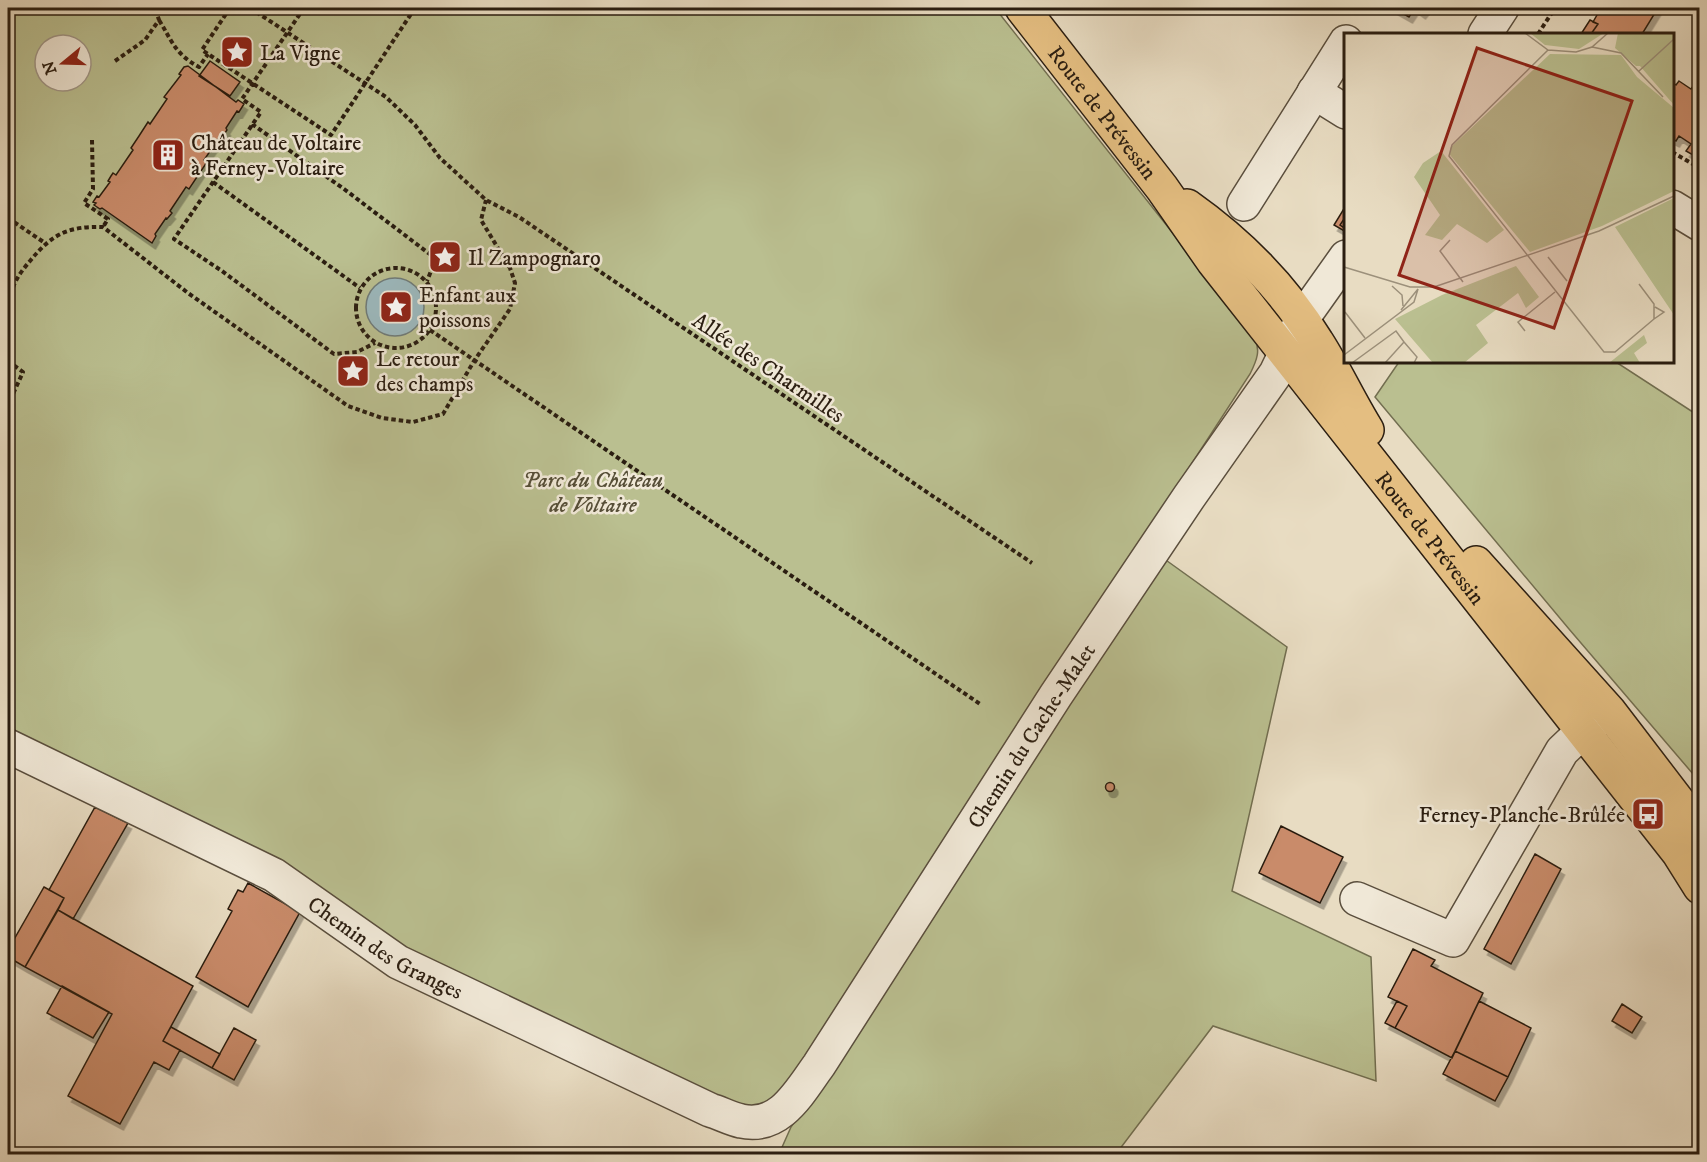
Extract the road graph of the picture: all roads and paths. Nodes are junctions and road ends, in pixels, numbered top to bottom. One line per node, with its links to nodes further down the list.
1 (154, 8): 9 (path)
2 (230, 8): 14 (path)
3 (250, 8): 10 (path, Allée des Charmilles)
4 (304, 8): 10 (path)
5 (415, 8): 17 (path)
6 (1022, 8): 25 (main road, Route de Prévessin)
7 (1502, 8): 11 (street)
8 (1555, 8): 12 (path)
9 (159, 20): 14 (path); 15 (path)
10 (287, 32): 16 (path); 17 (path, Allée des Charmilles)
11 (1486, 33)
12 (1539, 33)
13 (1344, 43): 18 (street)
14 (208, 54): 16 (path)
15 (115, 61)
16 (252, 84): 17 (path); 20 (path)
17 (364, 84): 26 (path, Allée des Charmilles)
18 (1314, 92): 19 (street); 27 (street)
19 (1344, 111)
20 (252, 124): 24 (path); 34 (path)
21 (92, 140): 31 (path)
22 (1674, 153): 23 (path)
23 (1700, 168)
24 (213, 182): 35 (path); 39 (path)
25 (1162, 188): 37 (main road, Route de Prévessin); 40 (main road, Route de Prévessin)
26 (486, 200): 42 (path); 44 (path, Allée des Charmilles)
27 (1244, 204)
28 (1674, 208): 30 (street)
29 (8, 218): 32 (path)
30 (1700, 224)
31 (103, 227): 32 (path); 42 (path)
32 (45, 243): 36 (path)
33 (1344, 260): 37 (street, Chemin du Cache-Malet)
34 (427, 281): 35 (path); 38 (path)
35 (360, 288): 39 (path)
36 (8, 317)
37 (1302, 319): 40 (street, Chemin du Cache-Malet); 46 (main road, Route de Prévessin)
38 (430, 330): 39 (path); 42 (path)
39 (375, 343)
40 (1286, 353): 46 (main road, Route de Prévessin); 51 (street, Chemin du Cache-Malet)
41 (8, 361): 43 (path)
42 (474, 361): 45 (path)
43 (8, 405)
44 (1032, 563)
45 (980, 704)
46 (1596, 721): 48 (main road, Route de Prévessin); 49 (main road, Route de Prévessin); 50 (street)
47 (8, 746): 51 (street, Chemin des Granges)
48 (1700, 830)
49 (1700, 887)
50 (1358, 899)
51 (775, 1117)

